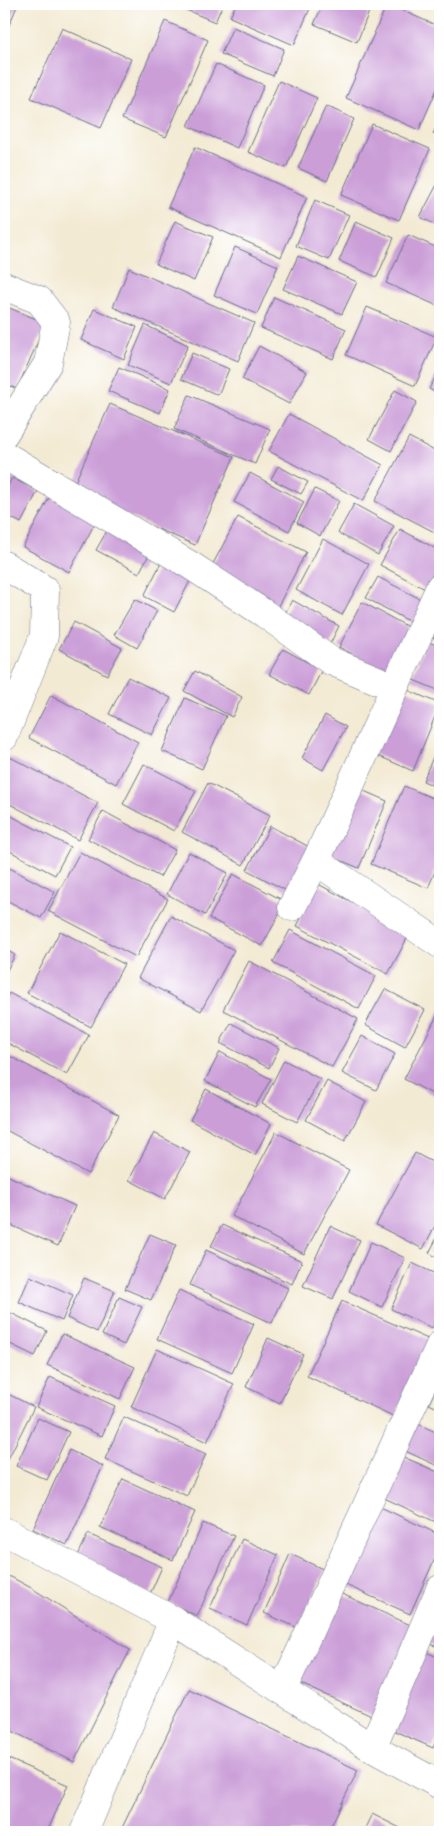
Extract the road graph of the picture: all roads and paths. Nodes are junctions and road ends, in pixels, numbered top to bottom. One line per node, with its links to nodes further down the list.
1 (4, 286): 2 (street)
2 (4, 434)
3 (4, 455): 6 (street)
4 (4, 565): 7 (street)
5 (440, 587): 6 (street)
6 (394, 687): 8 (street)
7 (4, 737)
8 (316, 860): 9 (street); 10 (street)
9 (292, 907)
10 (440, 944)
11 (440, 1345): 15 (street)
12 (4, 1533): 14 (street)
13 (440, 1589): 16 (street)
14 (174, 1620): 15 (street); 18 (street)
15 (283, 1689): 16 (street)
16 (372, 1748): 17 (street)
17 (440, 1785)
18 (84, 1832)

